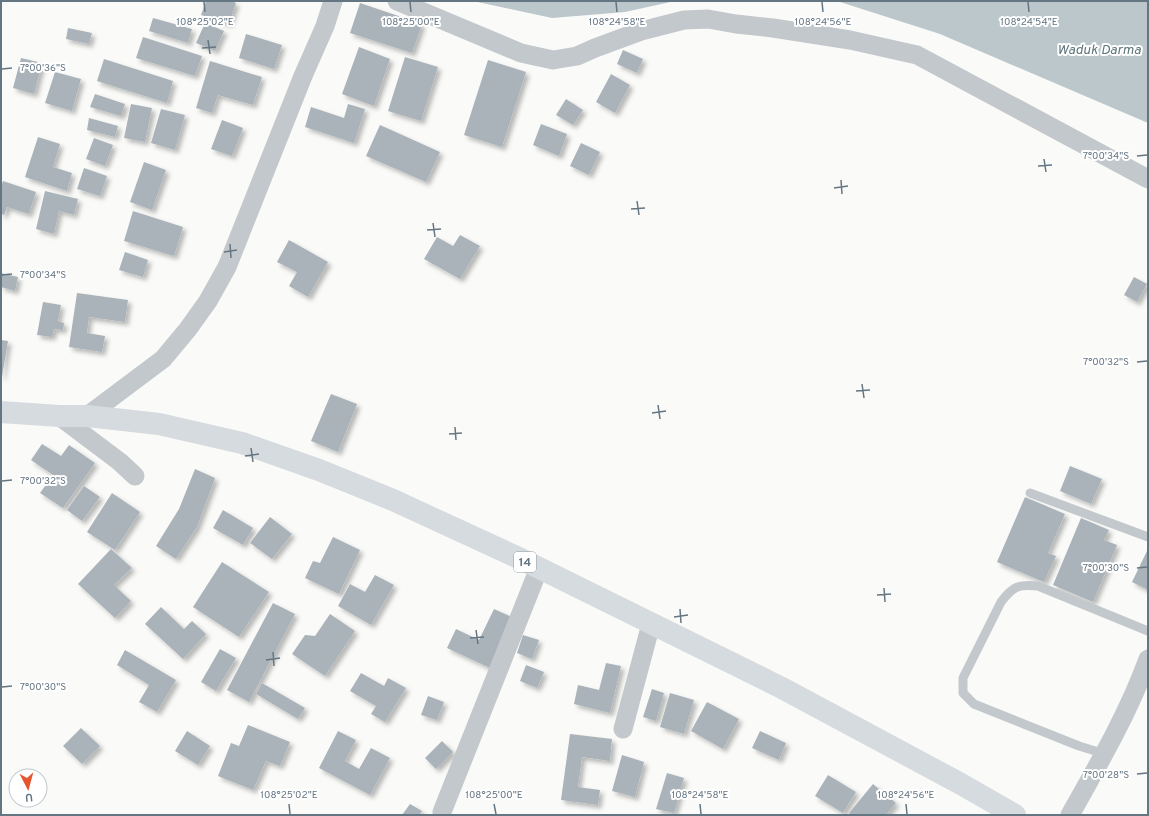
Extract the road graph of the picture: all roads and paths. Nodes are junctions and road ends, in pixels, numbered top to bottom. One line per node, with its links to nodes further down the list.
1 (333, 1): 6 (street)
2 (397, 1): 3 (street)
3 (1148, 179)
4 (1, 412): 5 (highway, 14)
5 (59, 416): 6 (highway, 14); 7 (street)
6 (87, 416): 10 (highway, 14)
7 (135, 476)
8 (1030, 493): 9 (lane)
9 (1148, 537)
10 (538, 568): 11 (highway, 14); 16 (street)
11 (652, 624): 14 (street); 17 (highway, 14)
12 (1148, 631): 15 (lane)
13 (1148, 659): 15 (street)
14 (623, 729)
15 (1105, 754): 18 (street)
16 (442, 812)
17 (1015, 815)
18 (1070, 815)

